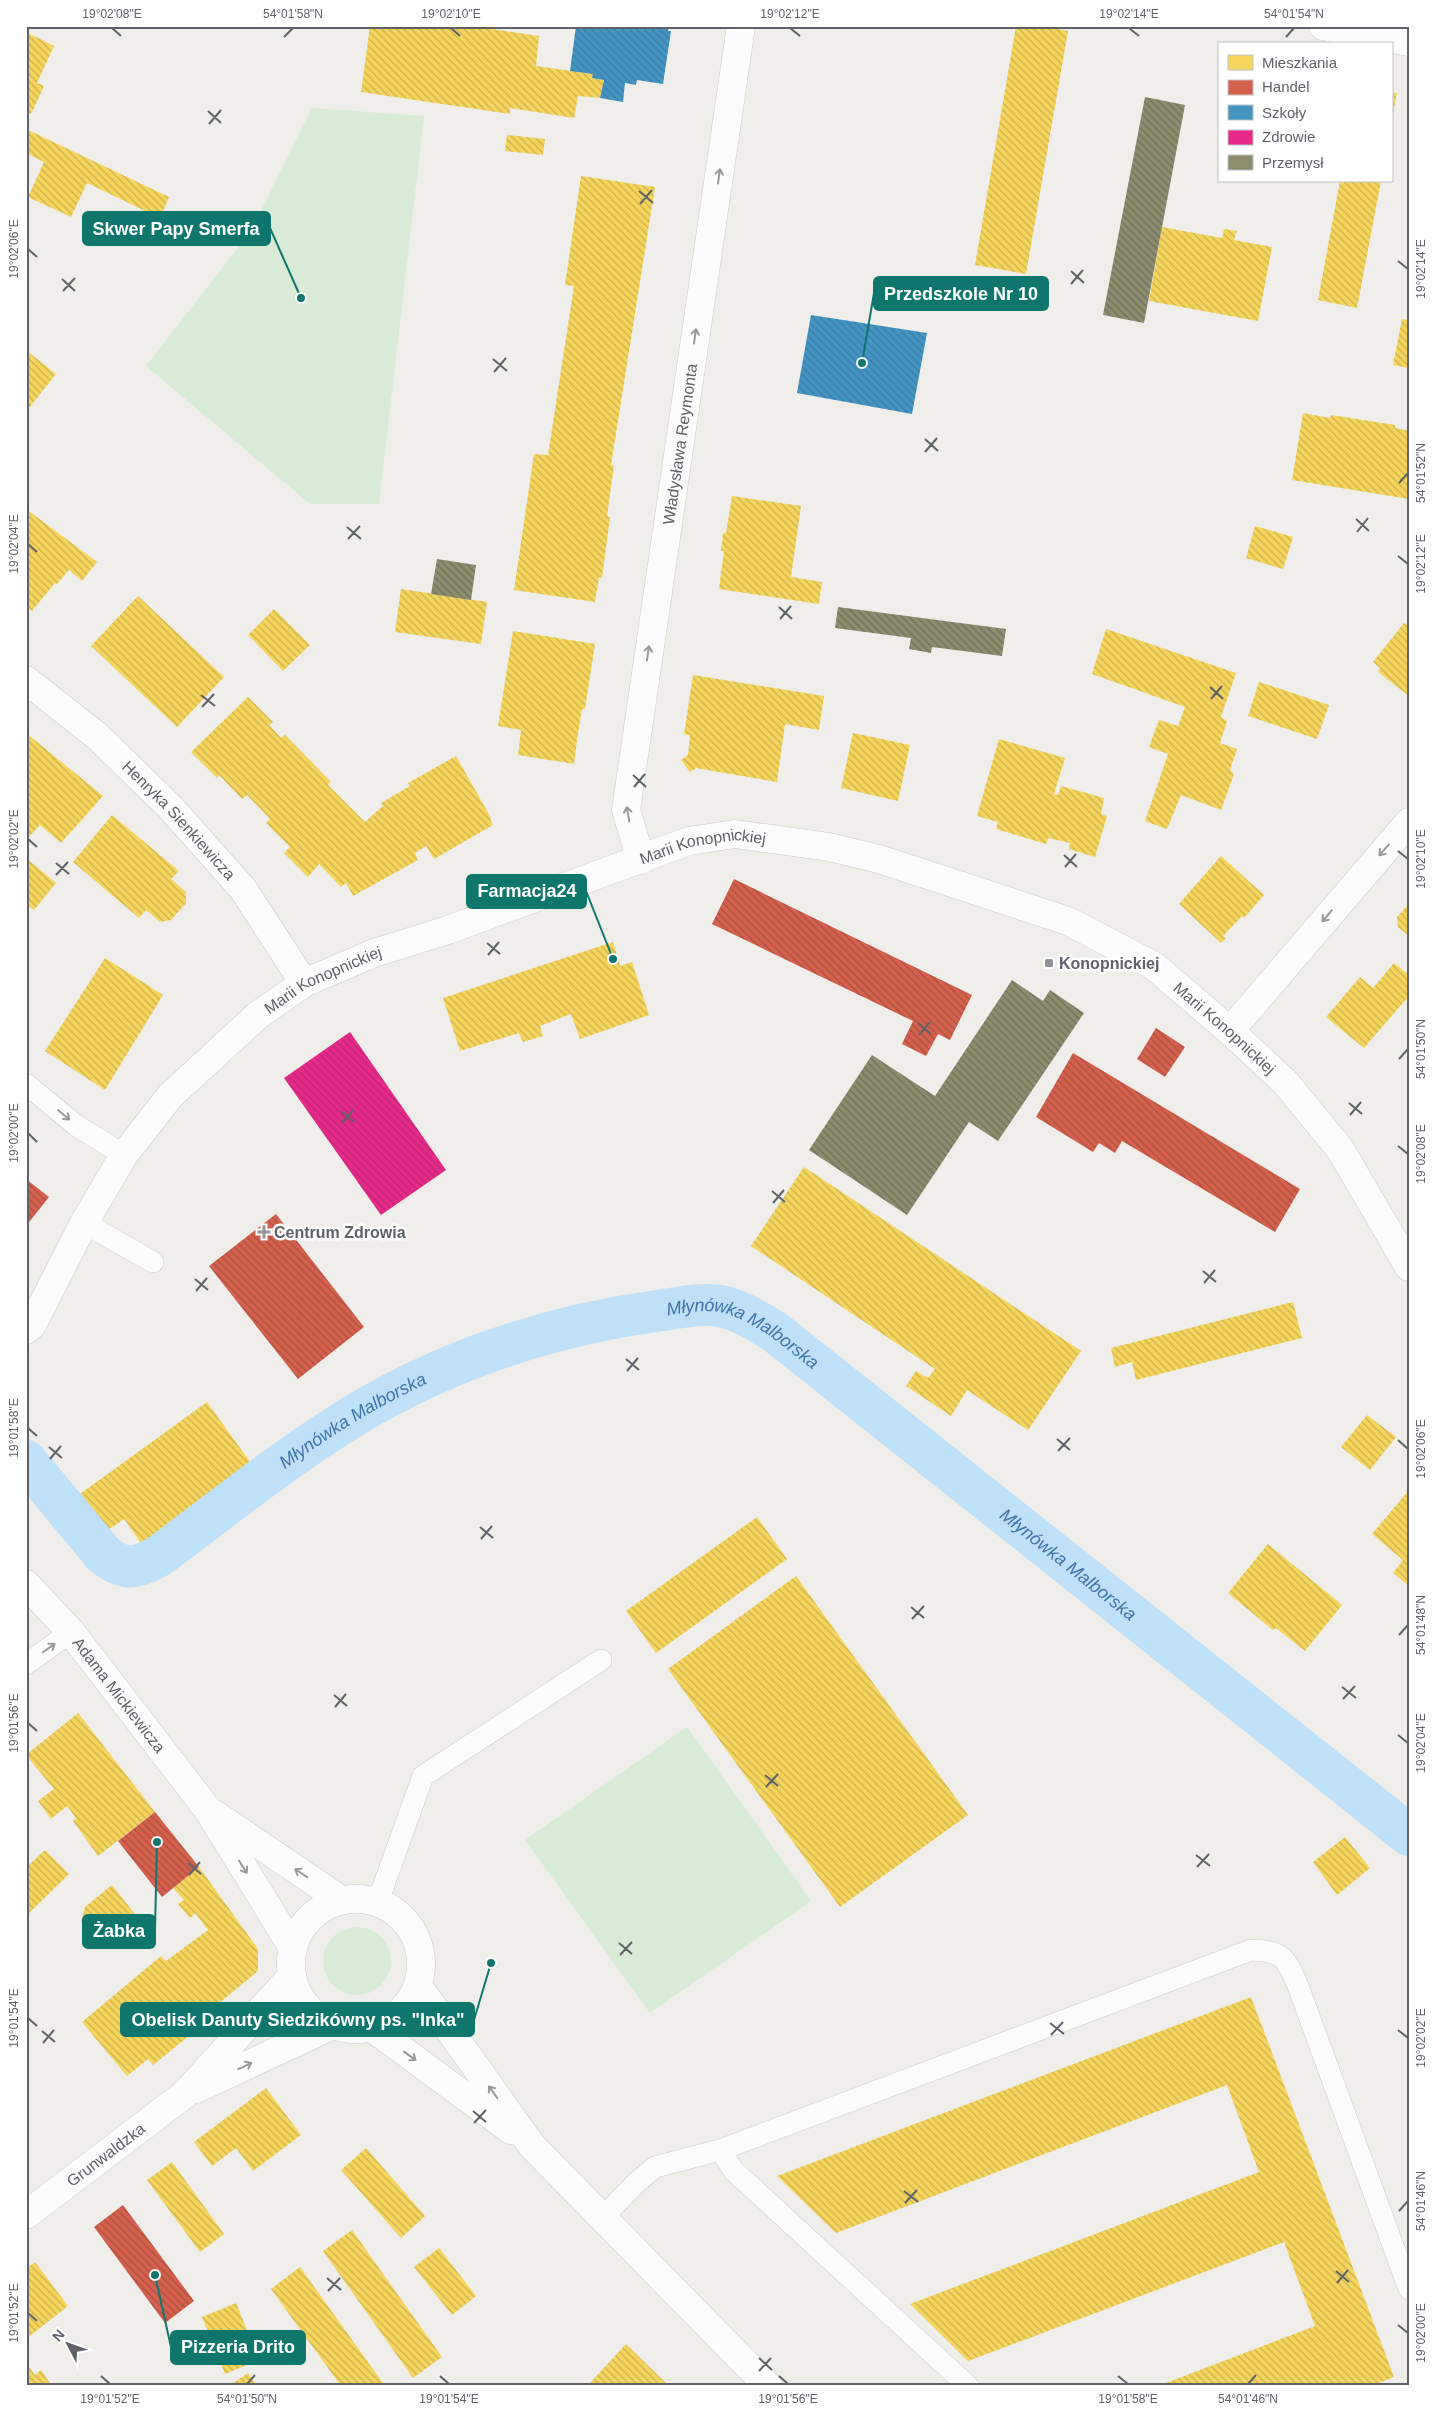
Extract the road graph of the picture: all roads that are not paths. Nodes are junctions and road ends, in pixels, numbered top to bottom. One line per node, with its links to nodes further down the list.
1 (741, 26): 6 (street, Władysława Reymonta, one-way to 1)
2 (1323, 26): 3 (street)
3 (1409, 42)
4 (26, 680): 7 (street, Henryka Sienkiewicza)
5 (1409, 822): 8 (street, one-way to 8)
6 (641, 860): 7 (street, Marii Konopnickiej); 8 (street, Marii Konopnickiej)
7 (304, 984): 10 (street, Marii Konopnickiej)
8 (1230, 1031): 13 (street, Marii Konopnickiej)
9 (26, 1084): 10 (lane, one-way to 10)
10 (124, 1155): 11 (street, Marii Konopnickiej)
11 (84, 1223): 12 (lane); 14 (street, Marii Konopnickiej)
12 (153, 1262)
13 (1409, 1267)
14 (26, 1330)
15 (26, 1584): 16 (street, Adama Mickiewicza)
16 (71, 1632): 18 (lane, one-way to 16); 19 (street, Adama Mickiewicza)
17 (601, 1660): 21 (lane)
18 (26, 1664)
19 (208, 1810): 20 (street, Adama Mickiewicza, one-way to 19); 22 (street, Adama Mickiewicza, one-way to 22)
20 (341, 1900): 21 (street); 22 (street)
21 (378, 1901): 24 (street)
22 (293, 1948): 23 (street)
23 (292, 1976): 25 (street); 27 (street, Grunwaldzka)
24 (418, 1986): 26 (street); 28 (street, one-way to 24)
25 (333, 2025): 26 (street); 27 (street, Grunwaldzka, one-way to 25)
26 (371, 2027): 28 (street, one-way to 28)
27 (185, 2094): 30 (street, Grunwaldzka)
28 (532, 2146): 31 (street)
29 (720, 2150): 31 (lane); 32 (lane); 34 (lane)
30 (26, 2215)
31 (602, 2218): 33 (street)
32 (1409, 2289)
33 (768, 2386)
34 (968, 2386)

